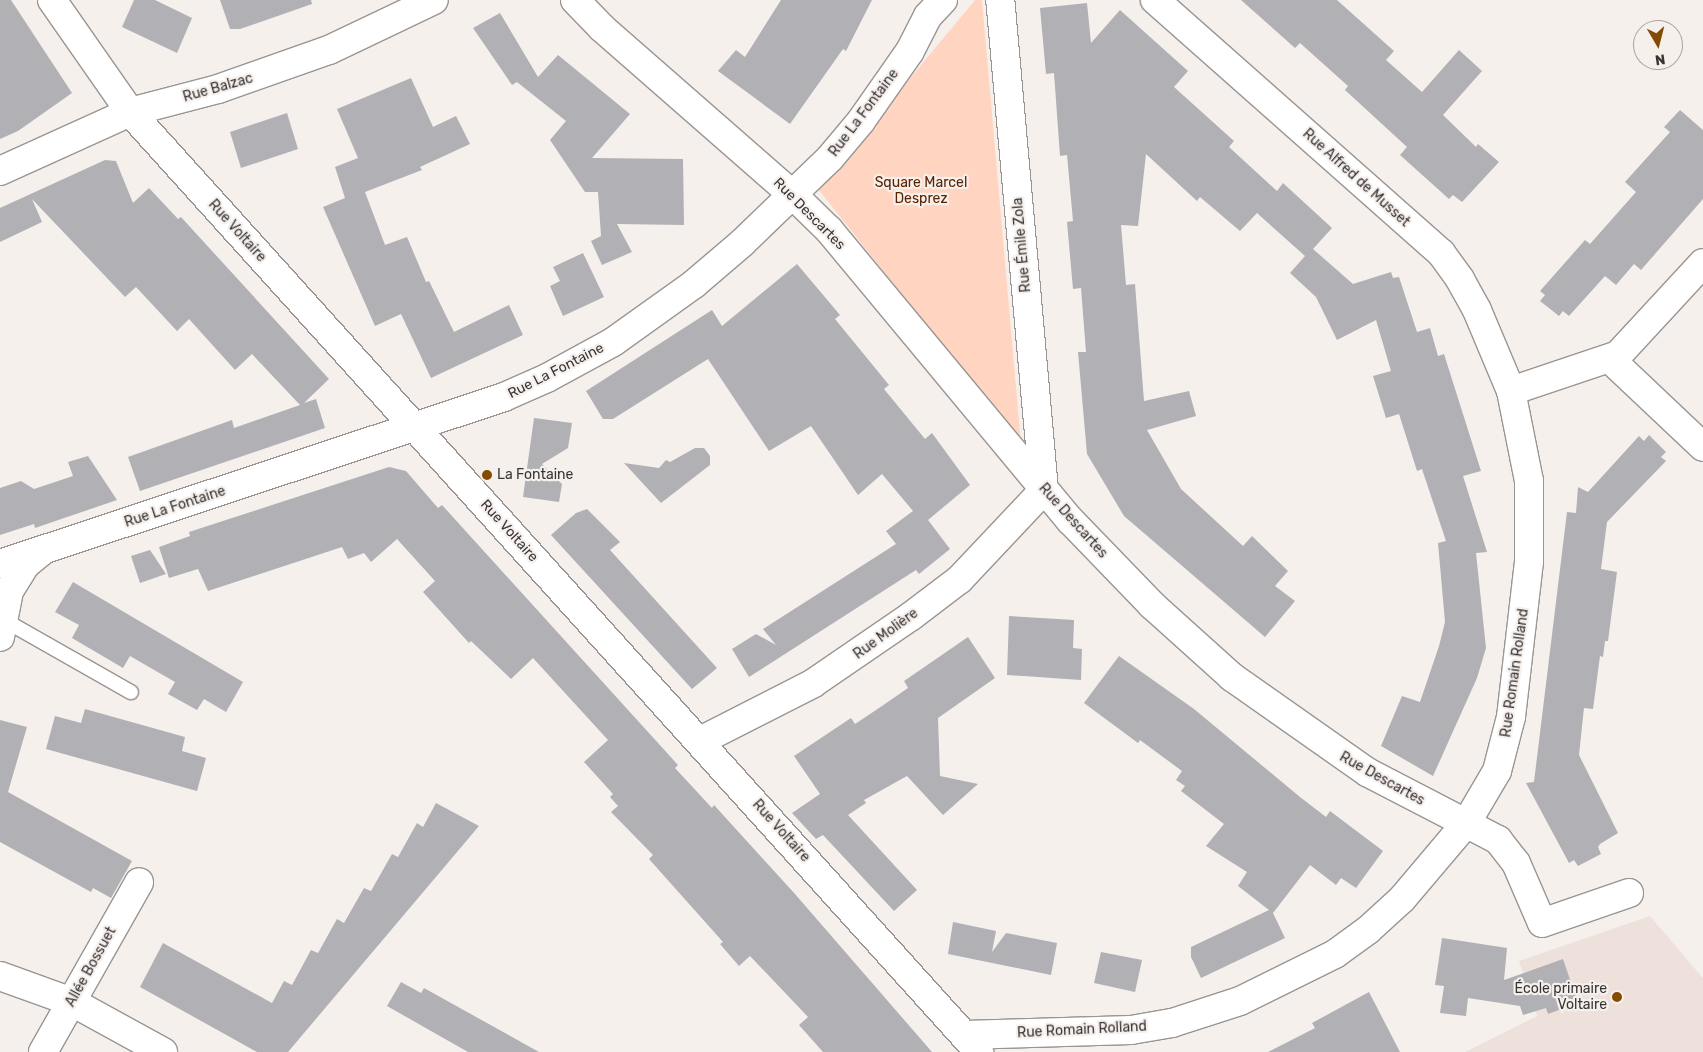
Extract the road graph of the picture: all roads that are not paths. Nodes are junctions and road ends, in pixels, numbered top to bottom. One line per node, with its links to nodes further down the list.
1 (52, 0): 7 (street, Rue Voltaire)
2 (434, 0): 7 (street, Rue Balzac)
3 (575, 0): 9 (street, Rue Descartes)
4 (942, 0): 9 (street, Rue La Fontaine)
5 (1000, 0): 15 (street, Rue Émile Zola)
6 (1154, 0): 12 (street, Rue Alfred de Musset)
7 (130, 112): 8 (street, Rue Balzac); 13 (street, Rue Voltaire)
8 (0, 171)
9 (793, 195): 13 (street, Rue La Fontaine); 15 (street, Rue Descartes)
10 (1703, 263): 11 (street)
11 (1610, 359): 12 (street); 14 (street)
12 (1511, 391): 21 (street, Rue Romain Rolland)
13 (416, 428): 16 (street, Rue La Fontaine); 20 (street, Rue Voltaire)
14 (1703, 447)
15 (1044, 490): 20 (street, Rue Molière); 21 (street, Rue Descartes)
16 (44, 550): 17 (street, Rue La Fontaine); 18 (street, Rue La Fontaine)
17 (0, 564)
18 (2, 628): 19 (lane)
19 (131, 692)
20 (700, 741): 26 (street, Rue Voltaire)
21 (1467, 822): 23 (street, Rue Descartes); 26 (street, Rue Romain Rolland)
22 (139, 882): 25 (street, Allée Bossuet)
23 (1629, 893)
24 (0, 976): 25 (street)
25 (72, 1002): 27 (street, Allée Bossuet); 28 (street)
26 (972, 1044)
27 (43, 1052)
28 (163, 1052)

